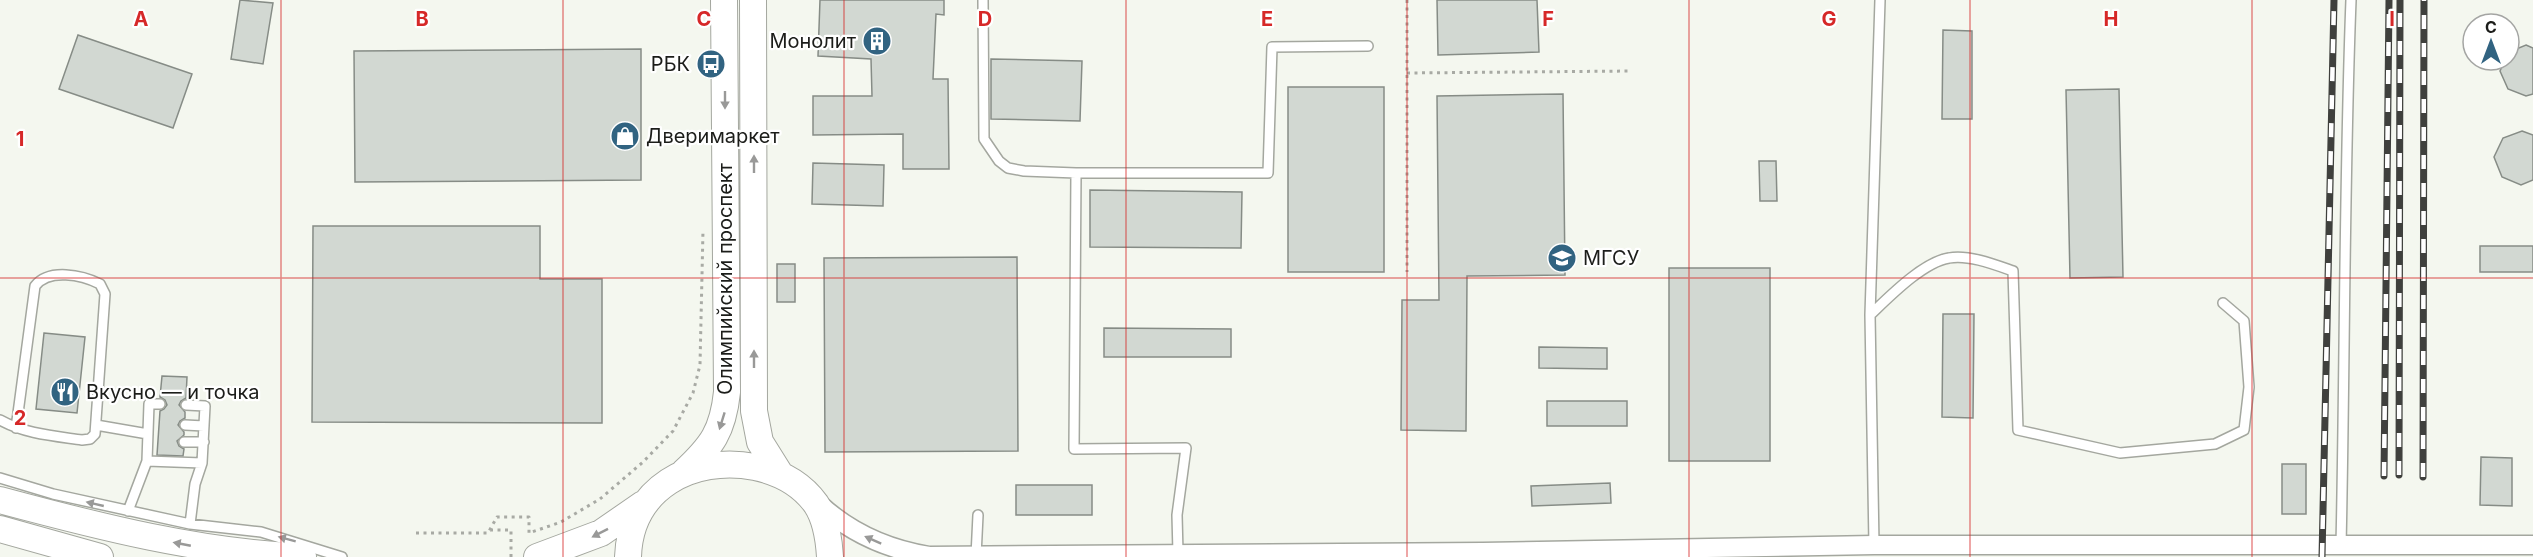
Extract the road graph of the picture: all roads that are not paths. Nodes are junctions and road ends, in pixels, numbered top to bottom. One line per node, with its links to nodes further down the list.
1 (724, 0): 24 (main road, Олимпийский проспект, one-way to 24)
2 (753, 0): 25 (main road, Олимпийский проспект, one-way to 2)
3 (983, 0): 7 (lane)
4 (1880, 0): 9 (lane)
5 (2351, 0): 36 (lane)
6 (1368, 46): 7 (lane)
7 (1076, 173): 38 (lane)
8 (2223, 303): 9 (lane)
9 (1870, 315): 34 (lane)
10 (160, 404): 18 (lane)
11 (186, 405): 16 (lane)
12 (0, 420): 17 (lane)
13 (159, 424): 18 (lane)
14 (96, 425): 17 (lane); 17 (lane); 18 (lane)
15 (185, 425): 16 (lane)
16 (204, 426): 21 (lane)
17 (16, 428)
18 (148, 432): 19 (lane); 22 (lane)
19 (158, 440)
20 (184, 442): 21 (lane)
21 (204, 442): 23 (lane)
22 (147, 461): 23 (lane); 30 (lane)
23 (202, 463): 32 (lane)
24 (684, 472): 25 (main road); 29 (main road)
25 (780, 474): 27 (main road)
26 (0, 478): 30 (lane, one-way to 26)
27 (808, 494): 41 (street, one-way to 27); 48 (main road)
28 (0, 500): 44 (main road, one-way to 28)
29 (648, 500): 46 (main road, one-way to 46); 47 (main road)
30 (128, 511): 32 (lane)
31 (978, 516): 42 (lane)
32 (190, 524): 45 (lane, one-way to 32)
33 (0, 529): 43 (main road)
34 (1874, 545): 37 (street); 39 (street)
35 (2533, 545): 36 (street)
36 (2341, 546): 37 (street)
37 (2298, 551)
38 (1178, 553): 40 (street); 42 (street)
39 (1700, 553): 40 (street)
40 (1483, 555)
41 (926, 556): 42 (street)
42 (976, 556)
43 (100, 557)
44 (303, 557)
45 (342, 557)
46 (537, 557)
47 (628, 557)
48 (830, 557)

